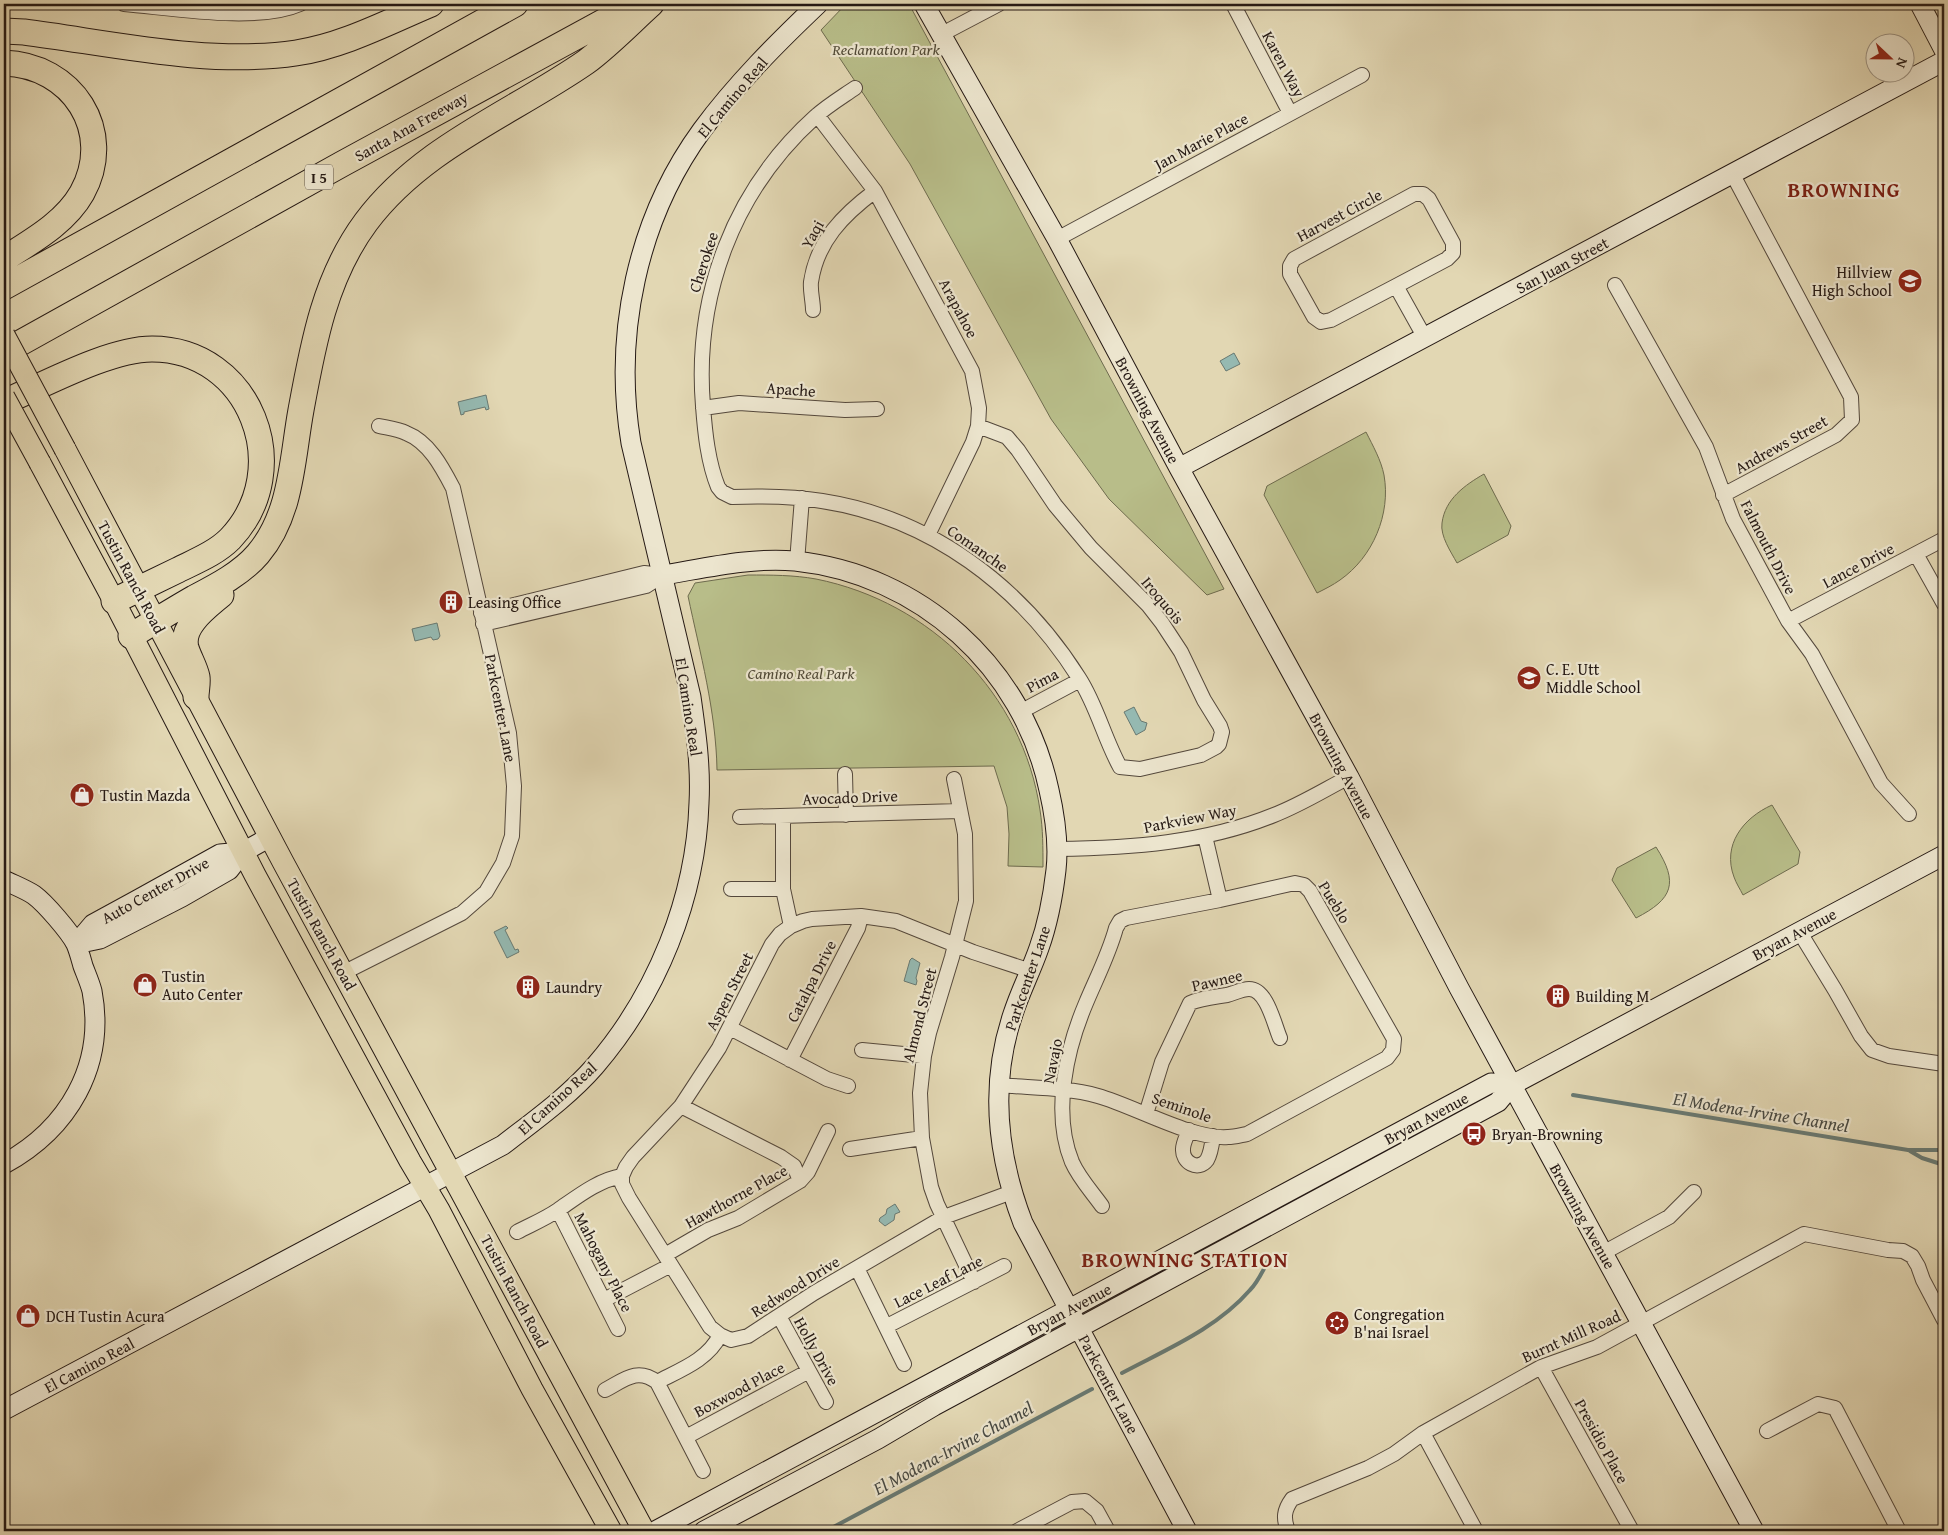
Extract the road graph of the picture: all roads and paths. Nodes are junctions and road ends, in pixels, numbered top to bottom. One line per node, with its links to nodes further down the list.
1 (124, 4): 12 (street)
2 (300, 4): 12 (street)
3 (432, 4): 13 (highway)
4 (515, 4): 27 (highway)
5 (636, 4): 32 (highway, Santa Ana Freeway / I 5)
6 (651, 4): 45 (highway)
7 (818, 4): 48 (main road, El Camino Real)
8 (924, 4): 14 (main road, Browning Avenue)
9 (998, 4): 14 (street)
10 (1233, 4): 20 (street, Karen Way)
11 (1920, 4): 15 (main road)
12 (243, 9)
13 (4, 31)
14 (942, 34): 24 (main road, Browning Avenue)
15 (1944, 50)
16 (1944, 61): 22 (main road, San Juan Street)
17 (4, 63): 25 (highway)
18 (1362, 75): 20 (street, Jan Marie Place)
19 (855, 88): 21 (street, Cherokee)
20 (1290, 113): 24 (street, Jan Marie Place)
21 (817, 116): 23 (street, Arapahoe); 35 (street, Cherokee)
22 (1733, 175): 31 (main road, San Juan Street); 41 (street, Andrews Street)
23 (875, 191): 29 (street, Yaqi); 38 (street, Arapahoe)
24 (1057, 239): 39 (main road, Browning Avenue)
25 (4, 260)
26 (1615, 285): 41 (street, Falmouth Drive)
27 (4, 286)
28 (1396, 286): 28 (street, Harvest Circle); 31 (street)
29 (814, 310)
30 (4, 336): 49 (main road, Tustin Ranch Road, bridge)
31 (1425, 338): 39 (main road, San Juan Street)
32 (4, 352)
33 (4, 397): 50 (main road, Tustin Ranch Road, bridge)
34 (4, 402): 49 (highway)
35 (703, 408): 36 (street, Apache); 40 (street, Cherokee)
36 (877, 408)
37 (379, 426): 52 (street, Parkcenter Lane)
38 (978, 426): 43 (street, Arapahoe); 59 (street, Iroquois)
39 (1179, 468): 61 (main road, Browning Avenue)
40 (722, 492): 42 (street, Comanche)
41 (1723, 495): 54 (street, Falmouth Drive)
42 (802, 498): 43 (street, Comanche); 47 (street)
43 (928, 535): 56 (street, Comanche)
44 (1944, 539): 46 (street, Lance Drive)
45 (260, 552): 53 (highway); 57 (highway)
46 (1916, 554): 51 (street); 54 (street, Lance Drive)
47 (798, 562): 48 (main road, Parkcenter Lane); 58 (main road, Parkcenter Lane)
48 (663, 575): 52 (street, Parkcenter Lane); 104 (main road, El Camino Real)
49 (139, 589): 50 (highway); 53 (main road, Tustin Ranch Road)
50 (114, 601): 55 (main road, Tustin Ranch Road)
51 (1944, 604)
52 (482, 618): 84 (street, Parkcenter Lane)
53 (156, 620): 55 (highway); 57 (main road, Tustin Ranch Road)
54 (1788, 621): 64 (street, Falmouth Drive)
55 (131, 636): 71 (main road, Tustin Ranch Road)
56 (1080, 680): 58 (street, Pima); 59 (street, Comanche)
57 (196, 697): 69 (main road, Tustin Ranch Road)
58 (1020, 712): 70 (main road, Parkcenter Lane)
59 (1120, 767)
60 (845, 774): 65 (street)
61 (1349, 777): 68 (street, Parkview Way); 93 (main road, Browning Avenue)
62 (954, 779): 63 (street, Almond Street)
63 (960, 811): 65 (street, Avocado Drive); 82 (street, Almond Street)
64 (1909, 814)
65 (846, 815): 66 (street, Avocado Drive)
66 (783, 816): 67 (street, Avocado Drive); 75 (street)
67 (740, 817)
68 (1205, 836): 70 (street, Parkview Way); 76 (street)
69 (270, 837): 71 (main road, Auto Center Drive); 84 (main road, Tustin Ranch Road)
70 (1057, 848): 83 (main road, Parkcenter Lane)
71 (243, 852): 81 (main road, Auto Center Drive); 107 (main road, Tustin Ranch Road)
72 (1944, 854): 80 (main road, Bryan Avenue)
73 (4, 880): 81 (main road)
74 (731, 889): 75 (street)
75 (783, 889): 79 (street)
76 (1220, 900): 78 (street, Pueblo); 88 (street, Pueblo)
77 (861, 916): 79 (street, Aspen Street); 82 (street, Aspen Street); 90 (street, Catalpa Drive)
78 (1120, 921): 95 (street, Navajo)
79 (791, 926): 85 (street, Aspen Street)
80 (1798, 931): 91 (street); 93 (main road, Bryan Avenue)
81 (76, 944): 103 (main road)
82 (955, 946): 83 (street, Aspen Street); 89 (street, Almond Street)
83 (1031, 971): 92 (main road, Parkcenter Lane)
84 (343, 973): 104 (main road, Tustin Ranch Road)
85 (730, 1028): 90 (street); 96 (street, Aspen Street)
86 (1280, 1038): 97 (street, Pawnee)
87 (862, 1050): 89 (street)
88 (1393, 1050): 100 (street, Seminole)
89 (924, 1056): 101 (street, Almond Street)
90 (790, 1060): 94 (street)
91 (1944, 1064)
92 (999, 1085): 95 (street, Seminole); 108 (main road, Parkcenter Lane)
93 (1512, 1085): 114 (main road, Browning Avenue); 120 (main road, Bryan Avenue); 125 (main road, Bryan Avenue)
94 (848, 1086)
95 (1063, 1090): 97 (street, Seminole); 110 (street, Navajo)
96 (681, 1106): 105 (street, Aspen Street); 106 (street)
97 (1146, 1114): 98 (street, Seminole)
98 (1189, 1130): 100 (street, Seminole); 100 (street)
99 (828, 1131): 106 (street, Hawthorne Place)
100 (1213, 1136)
101 (922, 1138): 102 (street); 112 (street, Almond Street)
102 (850, 1148)
103 (4, 1164)
104 (452, 1173): 107 (main road, El Camino Real); 140 (main road, Tustin Ranch Road)
105 (622, 1176): 111 (street); 115 (street)
106 (800, 1181): 115 (street, Hawthorne Place)
107 (425, 1187): 134 (main road, El Camino Real); 139 (main road, Tustin Ranch Road)
108 (1012, 1192): 112 (street, Redwood Drive); 120 (main road, Parkcenter Lane)
109 (1694, 1192): 114 (street)
110 (1102, 1206)
111 (558, 1210): 113 (street); 119 (street, Mahogany Place)
112 (944, 1217): 117 (street, Redwood Drive); 118 (street, Almond Street)
113 (517, 1232)
114 (1603, 1253): 123 (main road, Browning Avenue)
115 (668, 1260): 119 (street, Hawthorne Place); 127 (street)
116 (1004, 1266): 118 (street, Lace Leaf Lane)
117 (856, 1268): 121 (street, Redwood Drive); 124 (street)
118 (974, 1282): 124 (street, Lace Leaf Lane)
119 (604, 1300): 126 (street, Mahogany Place)
120 (1069, 1309): 125 (main road, Parkcenter Lane); 141 (main road, Bryan Avenue)
121 (778, 1316): 127 (street, Redwood Drive); 130 (street, Holly Drive)
122 (1944, 1320): 123 (street, Burnt Mill Road)
123 (1642, 1323): 129 (street, Burnt Mill Road); 149 (main road, Browning Avenue)
124 (887, 1326): 128 (street)
125 (1079, 1328): 142 (main road, Bryan Avenue); 145 (main road, Parkcenter Lane)
126 (618, 1329)
127 (720, 1336): 131 (street)
128 (904, 1364)
129 (1542, 1367): 136 (street, Burnt Mill Road); 148 (street, Presidio Place)
130 (809, 1371): 133 (street, Holly Drive); 137 (street, Boxwood Place)
131 (657, 1382): 132 (street); 137 (street)
132 (605, 1390)
133 (826, 1402)
134 (4, 1410)
135 (1767, 1431): 150 (street)
136 (1423, 1433): 146 (street, Burnt Mill Road); 147 (street)
137 (686, 1437): 138 (street)
138 (703, 1471)
139 (611, 1531)
140 (644, 1531)
141 (655, 1531)
142 (704, 1531)
143 (1017, 1531): 144 (street)
144 (1108, 1531)
145 (1187, 1531)
146 (1288, 1531)
147 (1476, 1531)
148 (1632, 1531)
149 (1754, 1531)
150 (1898, 1531)

